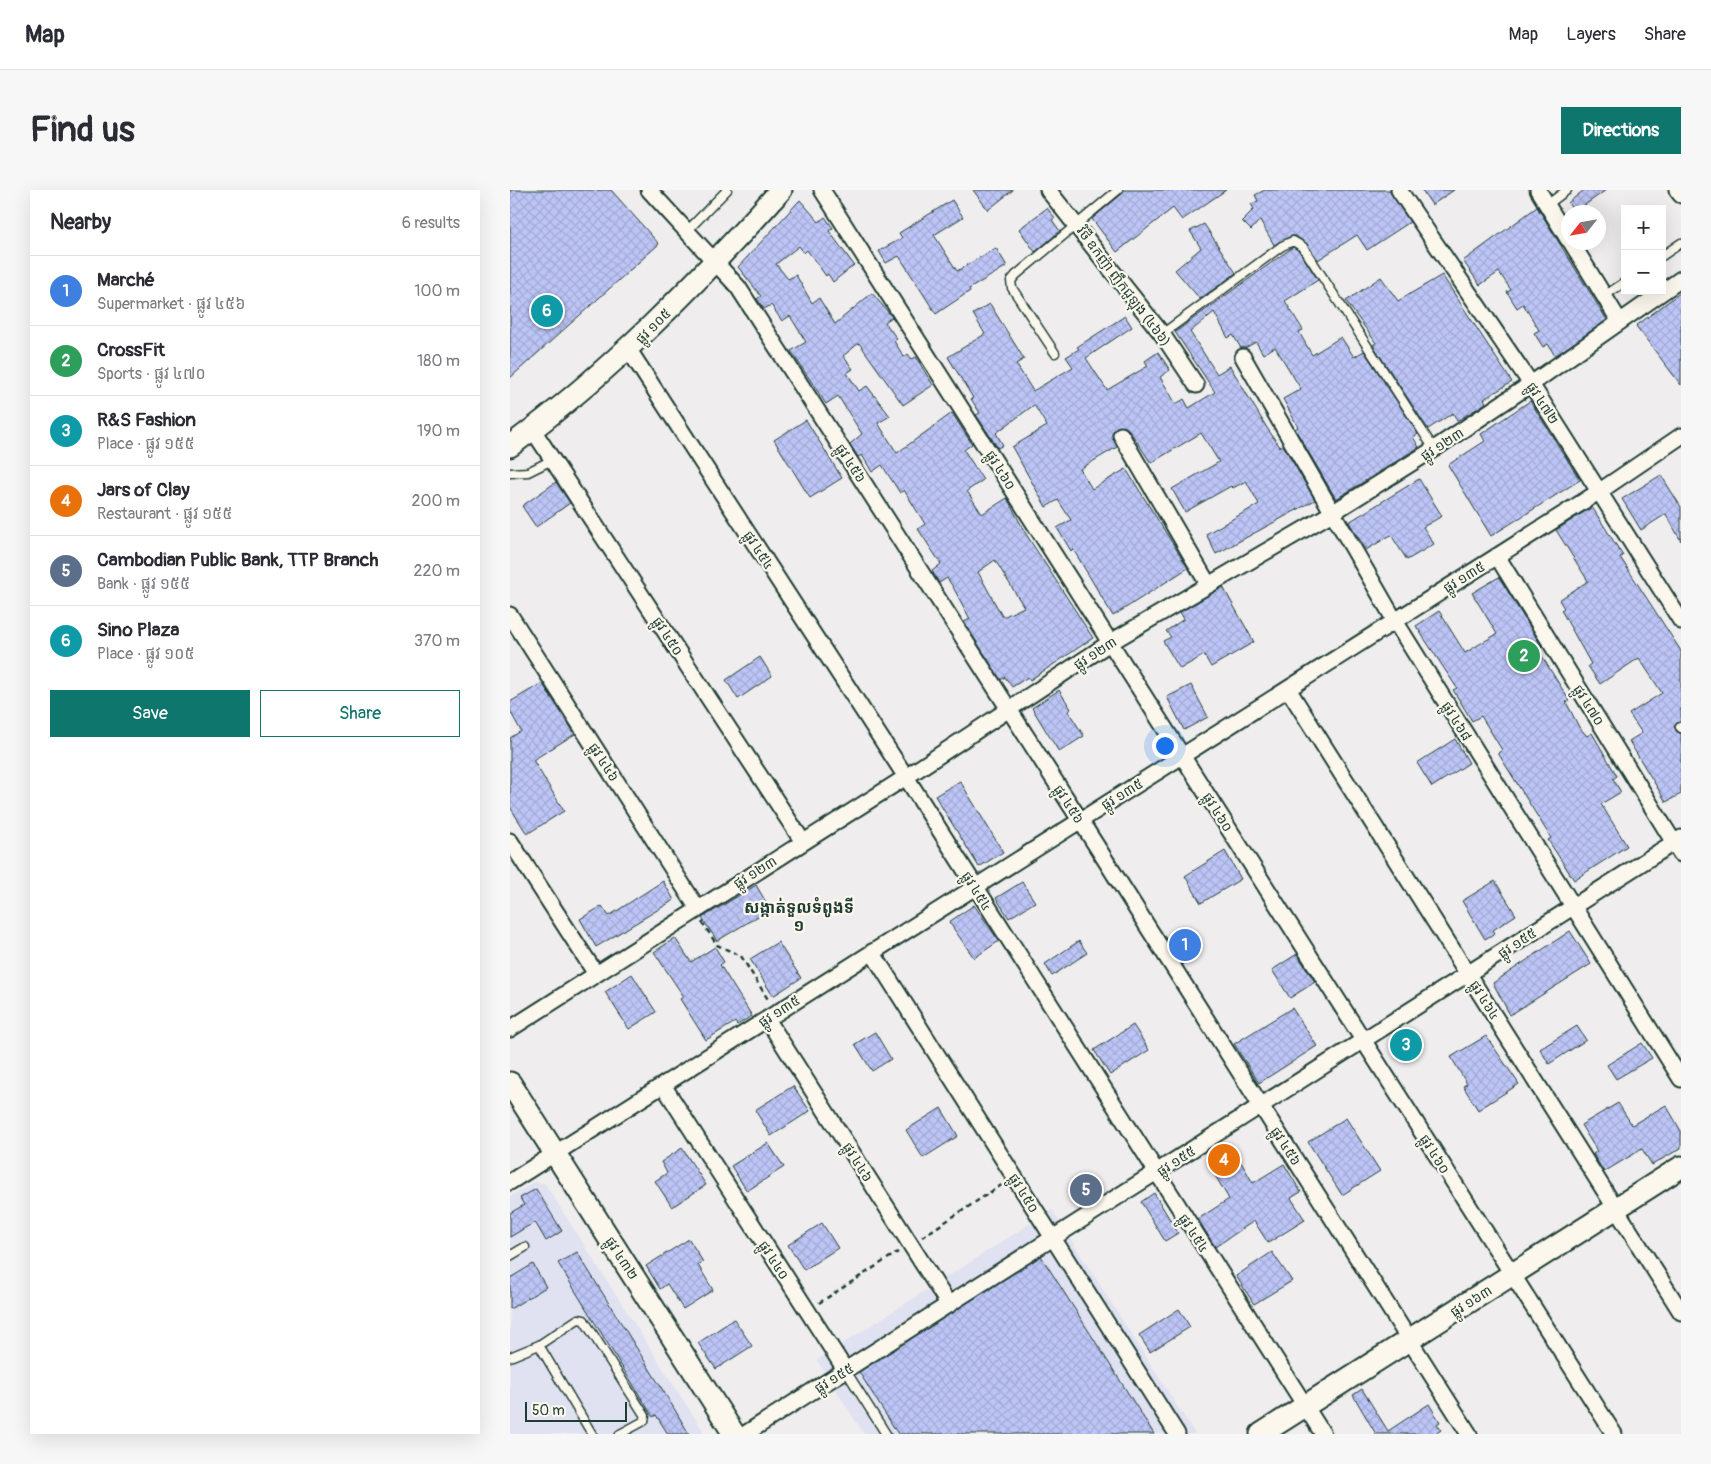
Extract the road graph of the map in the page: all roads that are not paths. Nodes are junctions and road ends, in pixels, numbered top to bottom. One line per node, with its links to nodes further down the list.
1 (649, 190): 15 (street, ផ្លូវ ៤៥៦)
2 (726, 190): 15 (lane)
3 (782, 190): 19 (street, ផ្លូវ ១០៥)
4 (822, 190): 44 (street, ផ្លូវ ៤៦០)
5 (1048, 190): 13 (street, វិថី ឧកញ៉ា ញឹកជូឡុង (៤៦៦))
6 (1118, 190): 13 (lane)
7 (1400, 190): 28 (street, ផ្លូវ ៤៧២)
8 (1538, 190): 12 (street)
9 (1567, 190): 12 (lane)
10 (1677, 190): 11 (street)
11 (1681, 195)
12 (1547, 205): 14 (street)
13 (1076, 224): 24 (street, វិថី ឧកញ៉ា ញឹកជូឡុង (៤៦៦)); 26 (lane)
14 (1561, 228)
15 (690, 234): 19 (street, ផ្លូវ ៤៥៦)
16 (1681, 243): 18 (lane)
17 (1576, 250): 22 (street)
18 (1666, 253)
19 (712, 257): 25 (street, ផ្លូវ ១០៥); 46 (street, ផ្លូវ ៤៥៦)
20 (1681, 279): 23 (street, ផ្លូវ ១២៣)
21 (1621, 285): 22 (lane)
22 (1604, 296): 23 (street)
23 (1620, 322): 28 (street, ផ្លូវ ១២៣)
24 (1162, 334): 29 (street, វិថី ឧកញ៉ា ញឹកជូឡុង (៤៦៦)); 34 (lane)
25 (629, 350): 30 (street, ផ្លូវ ១០៥); 48 (street, ផ្លូវ ៤៥៤)
26 (1055, 352)
27 (1243, 357): 38 (street, ផ្លូវ ៤៦៨)
28 (1531, 384): 34 (street, ផ្លូវ ១២៣); 37 (street, ផ្លូវ ៤៧២)
29 (1196, 385)
30 (533, 430): 33 (street, ផ្លូវ ១០៥); 35 (street, ផ្លូវ ៤៥០)
31 (1121, 435): 40 (street)
32 (1681, 436): 37 (street, ផ្លូវ ១៣៥)
33 (510, 446)
34 (1434, 449): 38 (street, ផ្លូវ ១២៣)
35 (552, 460): 36 (lane); 51 (street, ផ្លូវ ៤៥០)
36 (510, 472)
37 (1600, 491): 39 (street, ផ្លូវ ១៣៥); 43 (street, ផ្លូវ ៤៧២)
38 (1332, 513): 40 (street, ផ្លូវ ១២៣); 42 (street, ផ្លូវ ៤៦៨)
39 (1497, 556): 42 (street, ផ្លូវ ១៣៥); 52 (street, ផ្លូវ ៤៧០)
40 (1208, 584): 44 (street, ផ្លូវ ១២៣)
41 (510, 615): 55 (street, ផ្លូវ ៤៤៦)
42 (1395, 621): 45 (street, ផ្លូវ ១៣៥); 54 (street, ផ្លូវ ៤៦៨)
43 (1681, 621)
44 (1111, 642): 46 (street, ផ្លូវ ១២៣); 47 (street, ផ្លូវ ៤៦០)
45 (1288, 689): 47 (street, ផ្លូវ ១៣៥); 58 (street, ផ្លូវ ៤៦៤)
46 (1009, 711): 48 (street, ផ្លូវ ១២៣); 49 (street, ផ្លូវ ៤៥៦)
47 (1182, 756): 49 (street, ផ្លូវ ១៣៥); 61 (street, ផ្លូវ ៤៦០)
48 (906, 777): 51 (street, ផ្លូវ ១២៣); 53 (street, ផ្លូវ ៤៥៤)
49 (1080, 820): 53 (street, ផ្លូវ ១៣៥); 65 (street, ផ្លូវ ៤៥៦)
50 (510, 841): 57 (street)
51 (803, 842): 55 (street, ផ្លូវ ១២៣)
52 (1679, 844): 54 (street, ផ្លូវ ១៥៥)
53 (975, 887): 56 (street, ផ្លូវ ១៣៥); 68 (street, ផ្លូវ ៤៥៤)
54 (1573, 907): 58 (street, ផ្លូវ ១៥៥); 62 (street, ផ្លូវ ៤៦៨)
55 (696, 910): 57 (street, ផ្លូវ ១២៣)
56 (872, 952): 59 (street, ផ្លូវ ១៣៥); 71 (street, ផ្លូវ ៤៥០)
57 (596, 974): 60 (street, ផ្លូវ ១២៣)
58 (1468, 974): 61 (street, ផ្លូវ ១៥៥); 70 (street, ផ្លូវ ៤៦៤)
59 (772, 1016): 64 (street, ផ្លូវ ១៣៥); 75 (street, ផ្លូវ ៤៤៦)
60 (510, 1029)
61 (1364, 1041): 65 (street, ផ្លូវ ១៥៥); 74 (street, ផ្លូវ ៤៦០)
62 (1681, 1079)
63 (510, 1083): 66 (street, ផ្លូវ ៤៣២)
64 (663, 1085): 66 (street, ផ្លូវ ១៣៥); 80 (street, ផ្លូវ ៤៤០)
65 (1261, 1107): 68 (street, ផ្លូវ ១៥៥); 77 (street, ផ្លូវ ៤៥៦)
66 (555, 1153): 69 (street, ផ្លូវ ១៣៥); 84 (street, ផ្លូវ ៤៣២)
67 (1681, 1167): 70 (street, ផ្លូវ ១៦៣)
68 (1156, 1174): 71 (street, ផ្លូវ ១៥៥); 81 (street, ផ្លូវ ៤៥៤)
69 (510, 1182)
70 (1616, 1208): 74 (street, ផ្លូវ ១៦៣); 76 (street, ផ្លូវ ៤៦៤)
71 (1054, 1239): 75 (street, ផ្លូវ ១៥៥); 87 (street, ផ្លូវ ៤៥០)
72 (525, 1247): 73 (lane)
73 (510, 1256)
74 (1511, 1275): 77 (street, ផ្លូវ ១៦៣); 91 (street, ផ្លូវ ៤៦០)
75 (949, 1306): 80 (street, ផ្លូវ ១៥៥)
76 (1681, 1312)
77 (1410, 1340): 81 (street, ផ្លូវ ១៦៣); 90 (street, ផ្លូវ ៤៥៦)
78 (539, 1345): 79 (lane); 82 (lane); 83 (lane)
79 (510, 1357)
80 (846, 1371): 85 (street, ផ្លូវ ១៥៥); 86 (lane, ផ្លូវ ៤៤០)
81 (1305, 1406): 88 (street, ផ្លូវ ១៦៣); 89 (street, ផ្លូវ ៤៥៤)
82 (592, 1434)
83 (620, 1434)
84 (734, 1434)
85 (745, 1434)
86 (886, 1434)
87 (1177, 1434)
88 (1260, 1434)
89 (1323, 1434)
90 (1468, 1434)
91 (1614, 1434)

